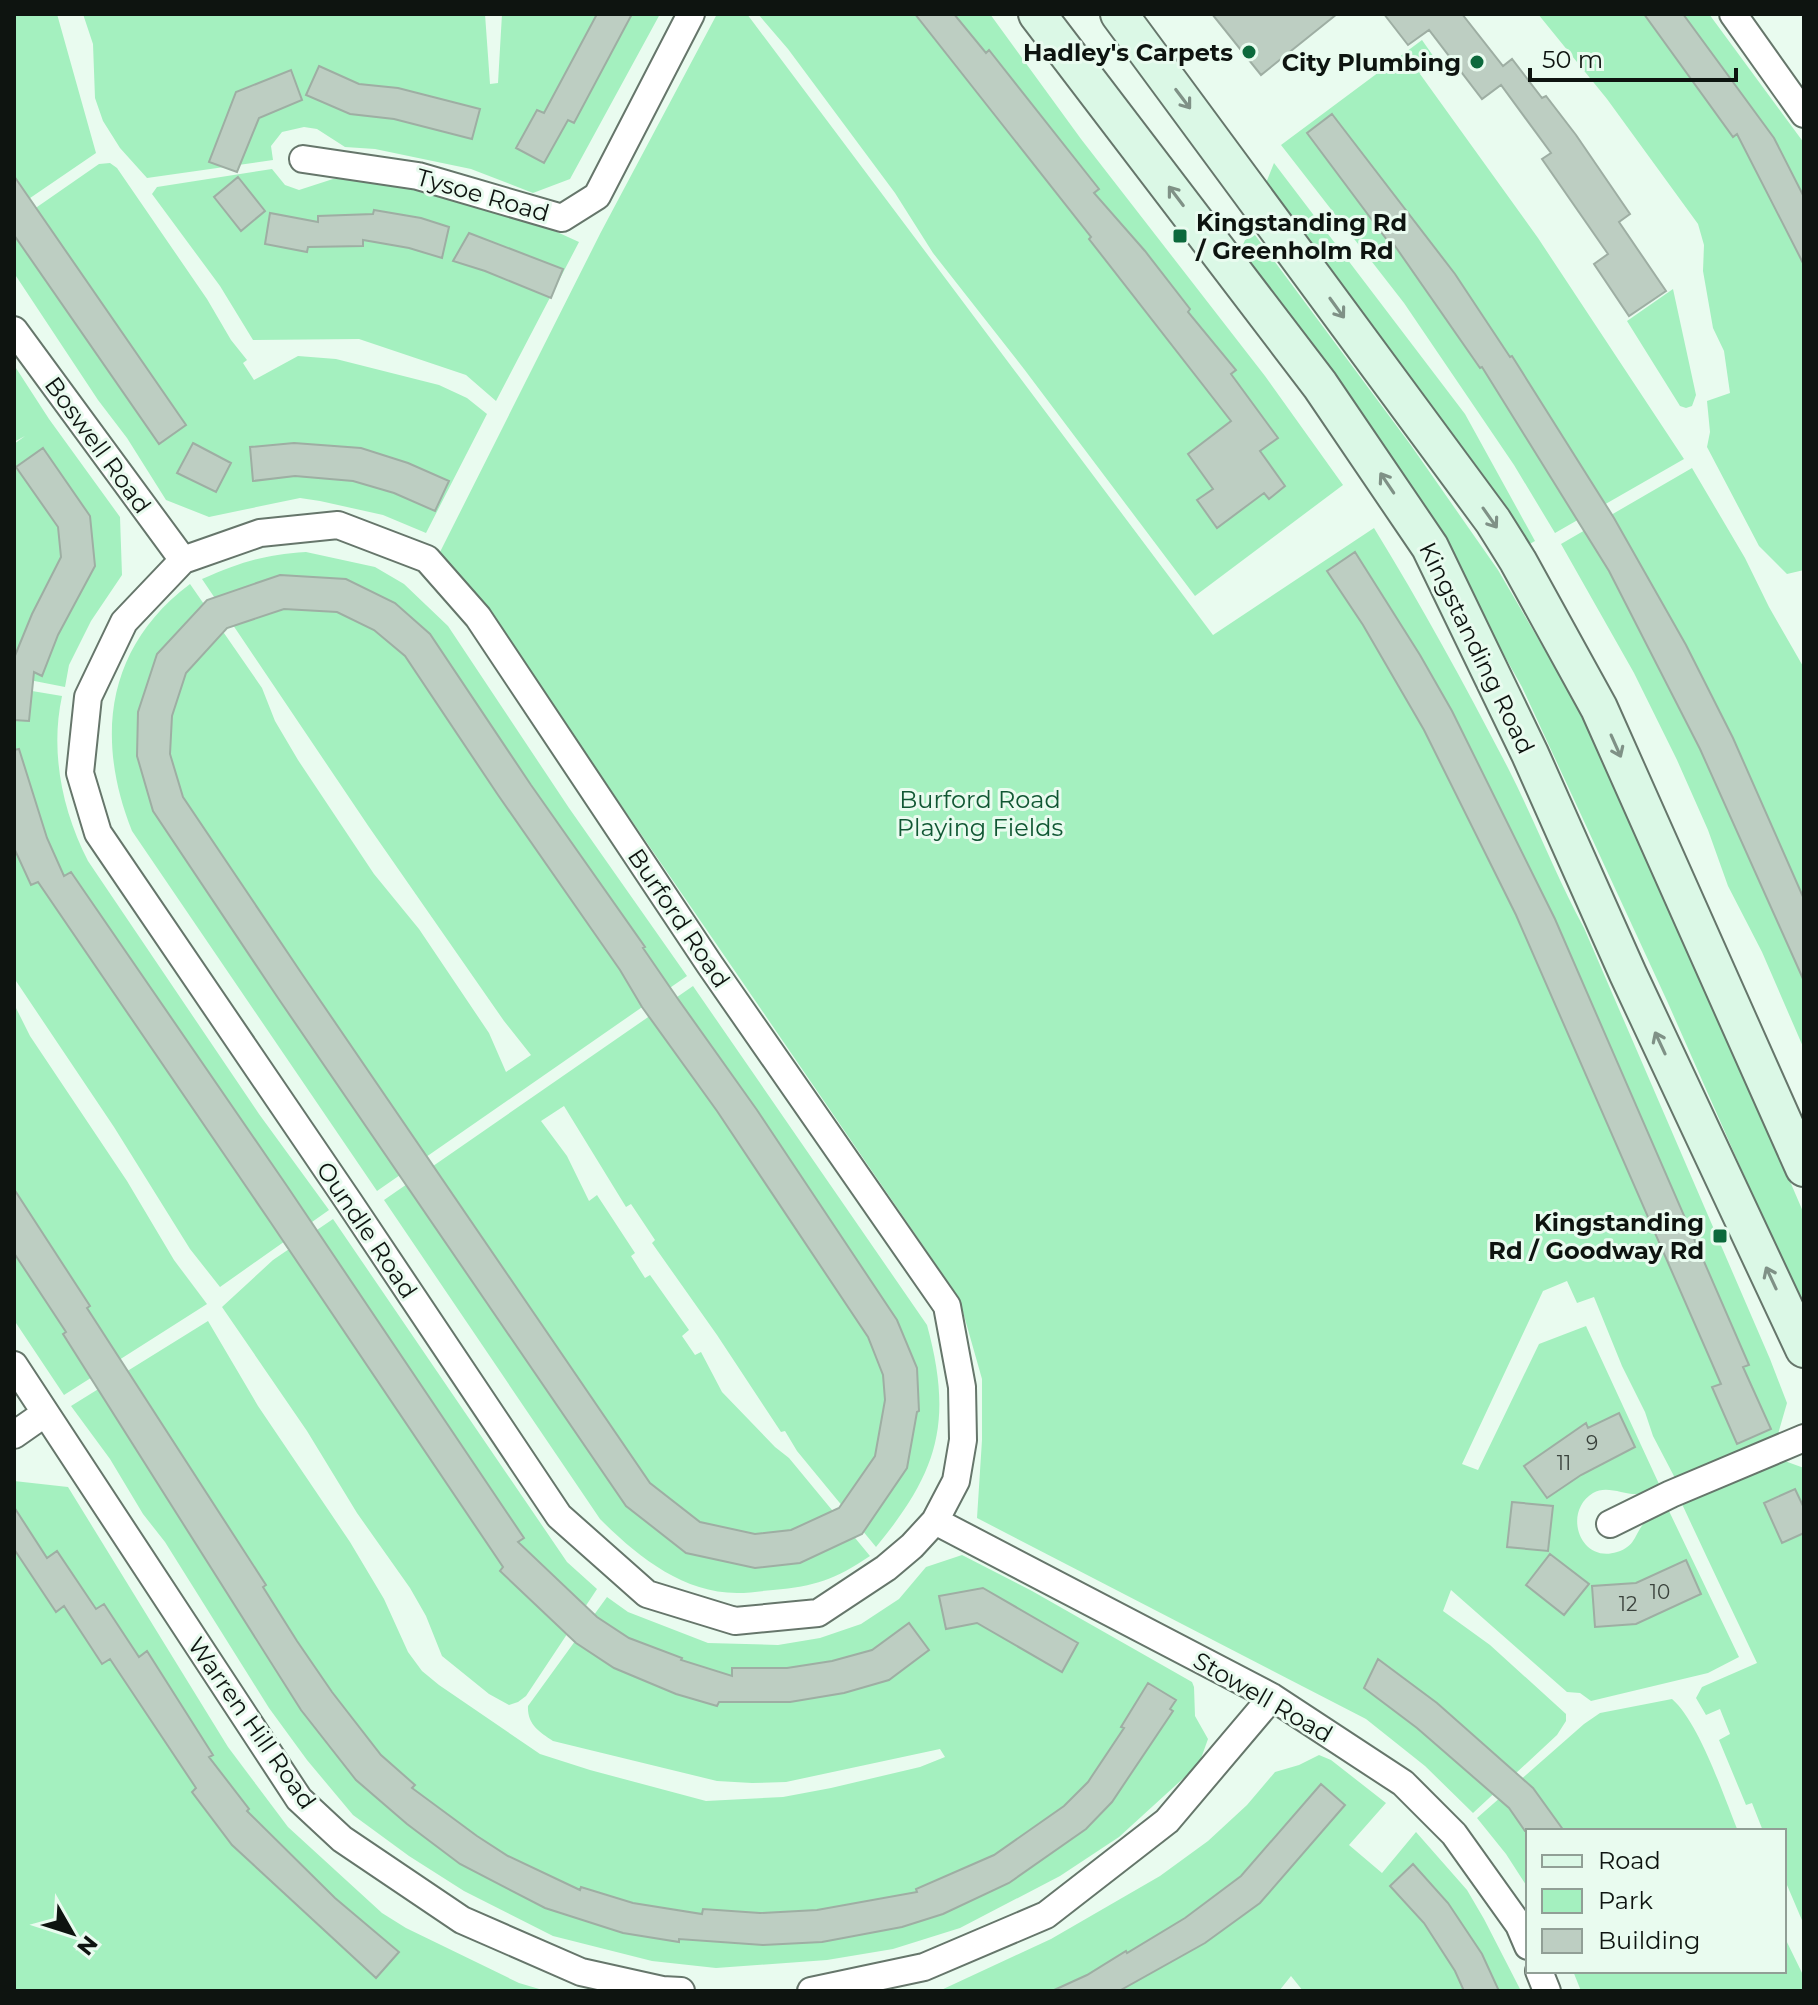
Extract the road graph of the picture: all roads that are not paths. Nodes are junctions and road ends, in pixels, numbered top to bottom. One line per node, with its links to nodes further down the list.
1 (691, 14): 6 (street, Tysoe Road)
2 (1037, 14): 10 (main road, Kingstanding Road, one-way to 2)
3 (1119, 14): 9 (main road, one-way to 9)
4 (1733, 14): 5 (street)
5 (1804, 114)
6 (303, 159)
7 (14, 330): 8 (street, Boswell Road)
8 (183, 560): 15 (street, Burford Road); 15 (street, Oundle Road)
9 (1804, 1168)
10 (1804, 1349)
11 (14, 1365): 12 (street, Warren Hill Road)
12 (44, 1414): 13 (street); 19 (street, Warren Hill Road)
13 (14, 1435)
14 (1804, 1438): 16 (street)
15 (935, 1521): 17 (street, Stowell Road)
16 (1610, 1524)
17 (1272, 1697): 18 (street, Stowell Road); 20 (street)
18 (1526, 1941)
19 (681, 1991)
20 (811, 1991)

